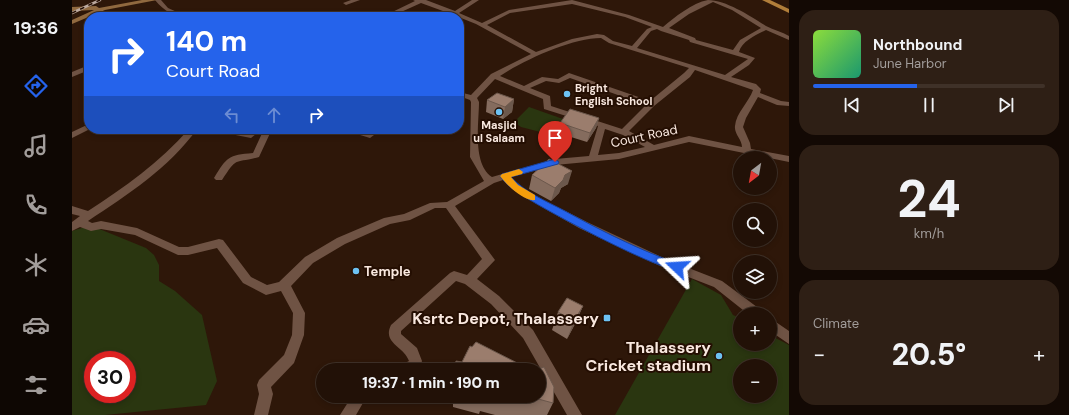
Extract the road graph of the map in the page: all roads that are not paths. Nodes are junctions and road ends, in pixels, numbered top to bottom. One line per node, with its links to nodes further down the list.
1 (154, 0): 10 (main road)
2 (158, 0): 14 (street)
3 (357, 0): 9 (street)
4 (420, 0): 15 (street); 16 (street)
5 (476, 0): 17 (street)
6 (713, 0): 23 (street); 24 (street)
7 (765, 0): 12 (main road)
8 (574, 1): 21 (street); 22 (street)
9 (346, 3)
10 (103, 8): 11 (main road); 13 (main road)
11 (72, 9)
12 (789, 11)
13 (94, 12)
14 (171, 12)
15 (395, 12)
16 (446, 12)
17 (458, 12)
18 (84, 17): 20 (main road)
19 (464, 19): 21 (street)
20 (72, 22)
21 (482, 25): 28 (street)
22 (656, 27): 24 (street); 26 (street)
23 (766, 28): 25 (street); 27 (street)
24 (663, 30): 27 (street)
25 (789, 38)
26 (633, 48): 28 (street); 29 (street)
27 (736, 54): 35 (street)
28 (536, 55): 34 (street)
29 (693, 67): 35 (street); 40 (street)
30 (72, 68): 31 (street)
31 (84, 68)
32 (84, 69): 33 (street)
33 (72, 75)
34 (494, 76): 36 (street); 39 (street)
35 (726, 78): 37 (street)
36 (523, 88): 40 (street); 42 (street)
37 (756, 94): 41 (street); 53 (street)
38 (464, 95): 39 (street)
39 (473, 98): 58 (street)
40 (651, 104): 44 (street)
41 (789, 104)
42 (602, 125): 44 (street); 54 (street)
43 (84, 129): 50 (street)
44 (623, 132): 52 (street)
45 (189, 134): 61 (street)
46 (241, 134): 47 (street)
47 (253, 134)
48 (266, 134): 57 (street)
49 (367, 134): 51 (street)
50 (72, 135)
51 (370, 135)
52 (653, 148): 53 (street, Court Road); 54 (street, Court Road)
53 (746, 150): 55 (street, Court Road)
54 (593, 158): 56 (street, Court Road)
55 (789, 159)
56 (505, 176): 58 (street, Court Road); 64 (street)
57 (220, 178)
58 (491, 181): 59 (street, Court Road)
59 (448, 205): 62 (street); 63 (street)
60 (72, 210): 61 (street)
61 (80, 222): 63 (street)
62 (469, 280): 67 (street); 71 (street)
63 (283, 284): 69 (street)
64 (748, 307)
65 (777, 329): 66 (street)
66 (789, 338)
67 (415, 363)
68 (355, 403): 70 (street)
69 (261, 415)
70 (347, 415)
71 (575, 415)

